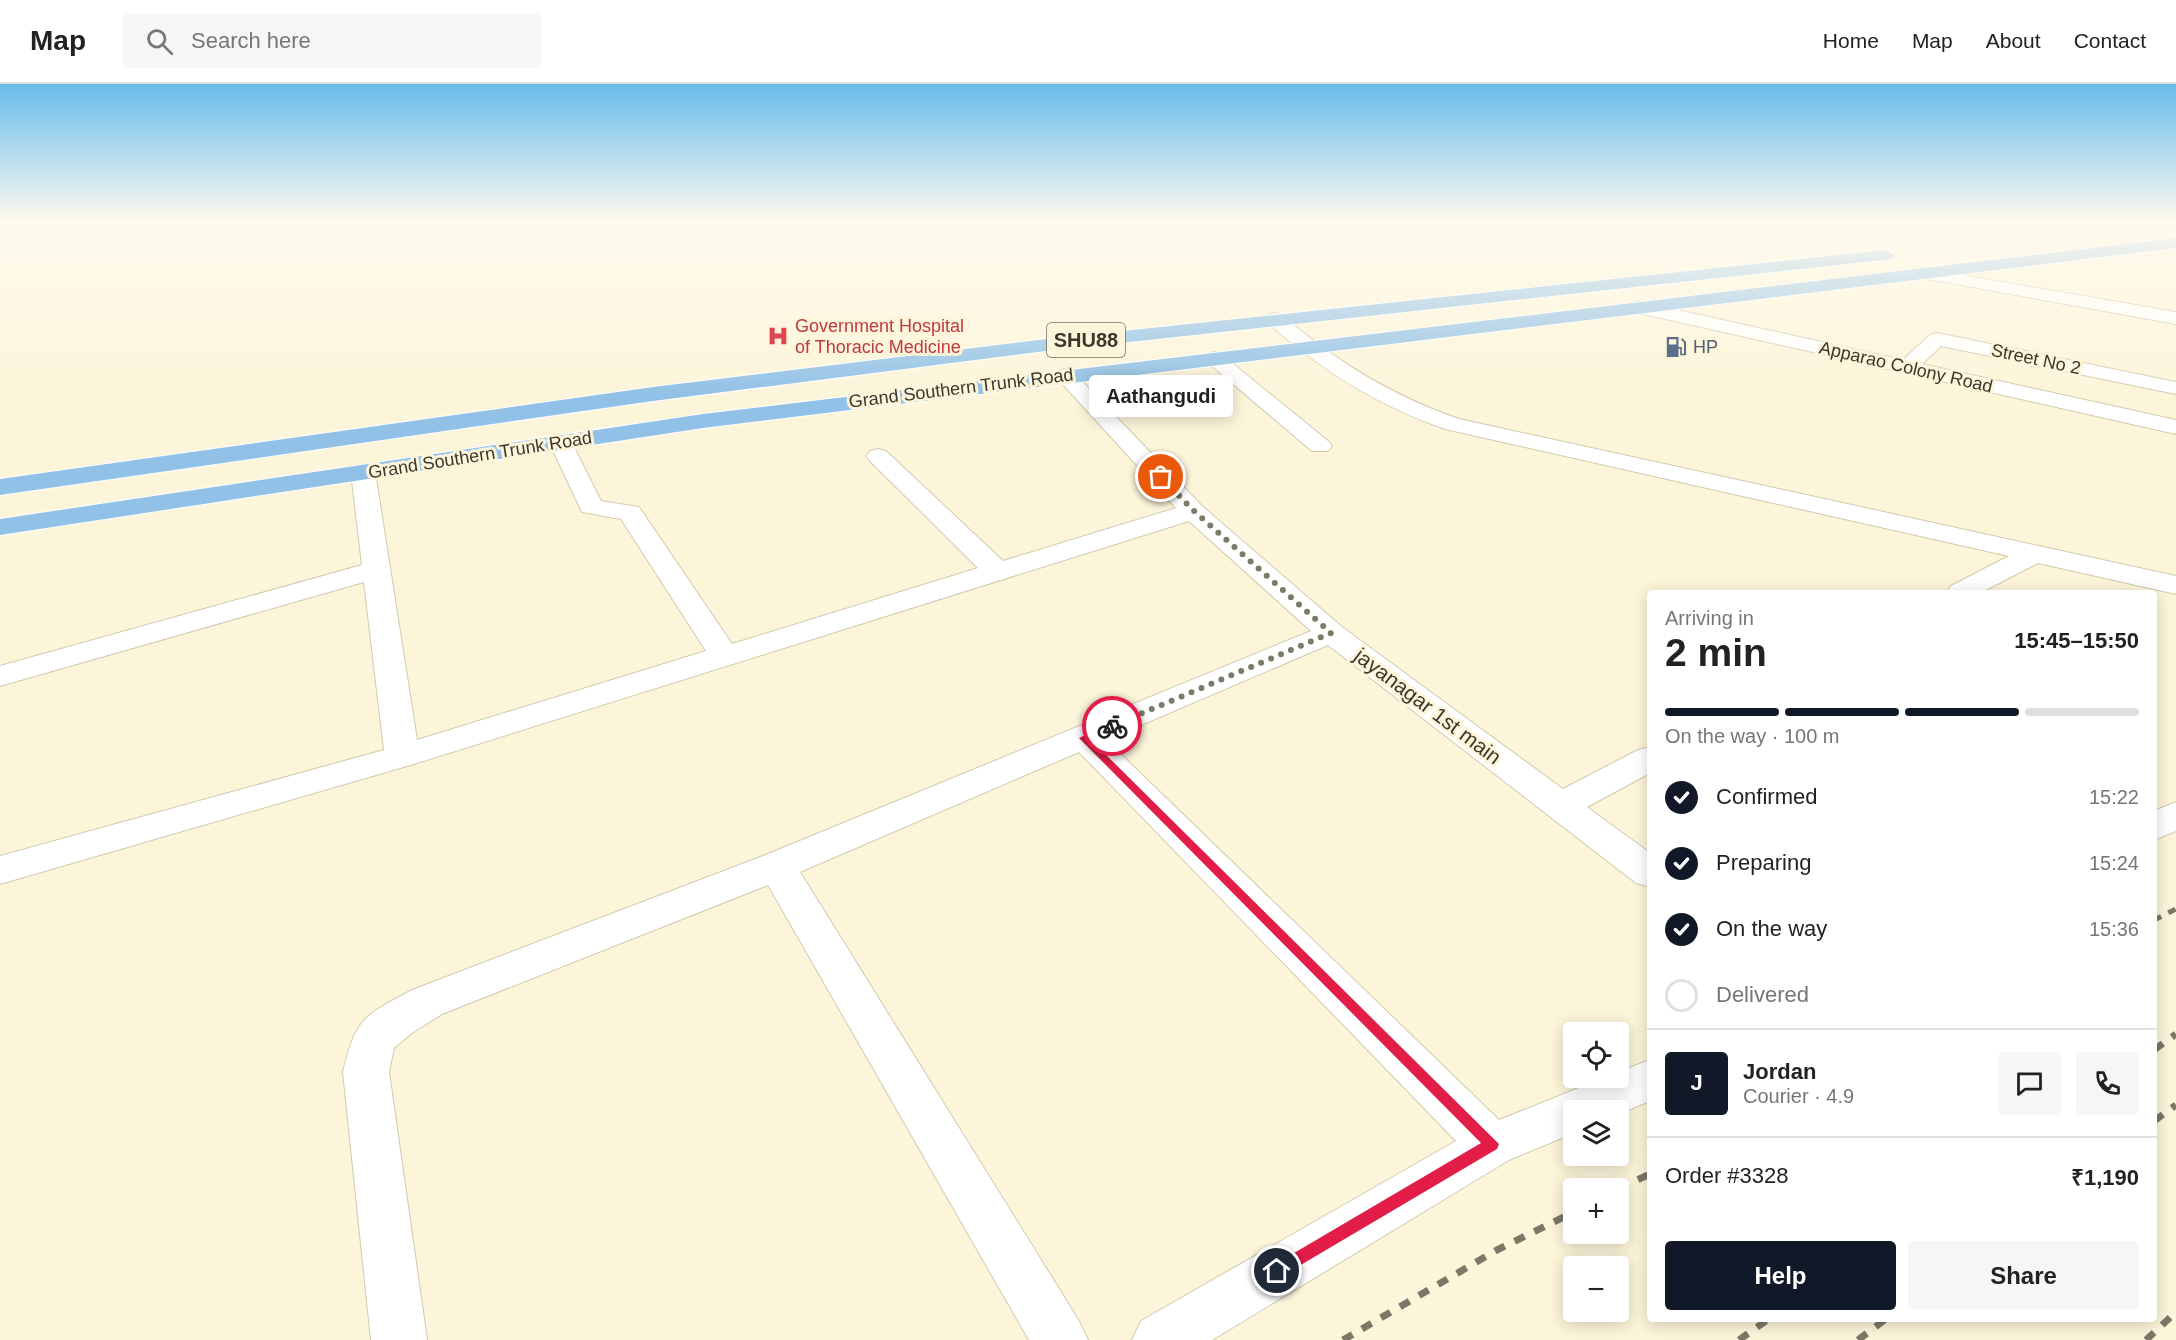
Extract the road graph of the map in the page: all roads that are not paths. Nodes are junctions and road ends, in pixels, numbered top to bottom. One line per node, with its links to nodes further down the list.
1 (1657, 279): 6 (main road, Grand Southern Trunk Road / SHU88)
2 (1875, 279): 4 (main road, Grand Southern Trunk Road / SHU88)
3 (1954, 279): 5 (street)
4 (1637, 307): 7 (main road, Grand Southern Trunk Road / SHU88); 9 (street, Apparao Colony Road)
5 (2176, 318)
6 (1275, 319): 7 (street); 17 (main road, Grand Southern Trunk Road / SHU88)
7 (1305, 347): 8 (main road, Grand Southern Trunk Road / SHU88); 20 (street)
8 (1214, 358): 10 (main road, Grand Southern Trunk Road / SHU88); 14 (street)
9 (1907, 367): 11 (street, Street No 2); 12 (street, Apparao Colony Road)
10 (1065, 375): 13 (main road, Grand Southern Trunk Road / SHU88); 18 (street, jayanagar 1st main)
11 (2176, 388)
12 (2176, 427)
13 (561, 442): 16 (main road, Grand Southern Trunk Road / SHU88); 26 (street)
14 (1320, 446)
15 (878, 456): 22 (street)
16 (363, 472): 19 (main road, Grand Southern Trunk Road / SHU88); 21 (street)
17 (0, 487)
18 (1194, 511): 22 (street); 25 (street, jayanagar 1st main)
19 (0, 527)
20 (2036, 553): 23 (street); 24 (street)
21 (377, 569): 27 (street); 29 (street)
22 (997, 572): 26 (street)
23 (2176, 585)
24 (1965, 590)
25 (1331, 633): 28 (street); 31 (street, jayanagar 1st main)
26 (725, 656): 29 (street)
27 (0, 676)
28 (1084, 738): 34 (street); 40 (street)
29 (402, 756): 35 (street)
30 (1647, 760): 31 (street)
31 (1561, 806): 36 (street, jayanagar 1st main)
32 (2176, 815): 33 (street)
33 (2157, 825)
34 (777, 866): 41 (street); 42 (street)
35 (0, 870)
36 (1647, 871)
37 (1647, 1081): 38 (street)
38 (1602, 1100)
39 (1563, 1116): 40 (street)
40 (1492, 1144): 43 (street)
41 (399, 1340)
42 (1060, 1340)
43 (1160, 1340)

